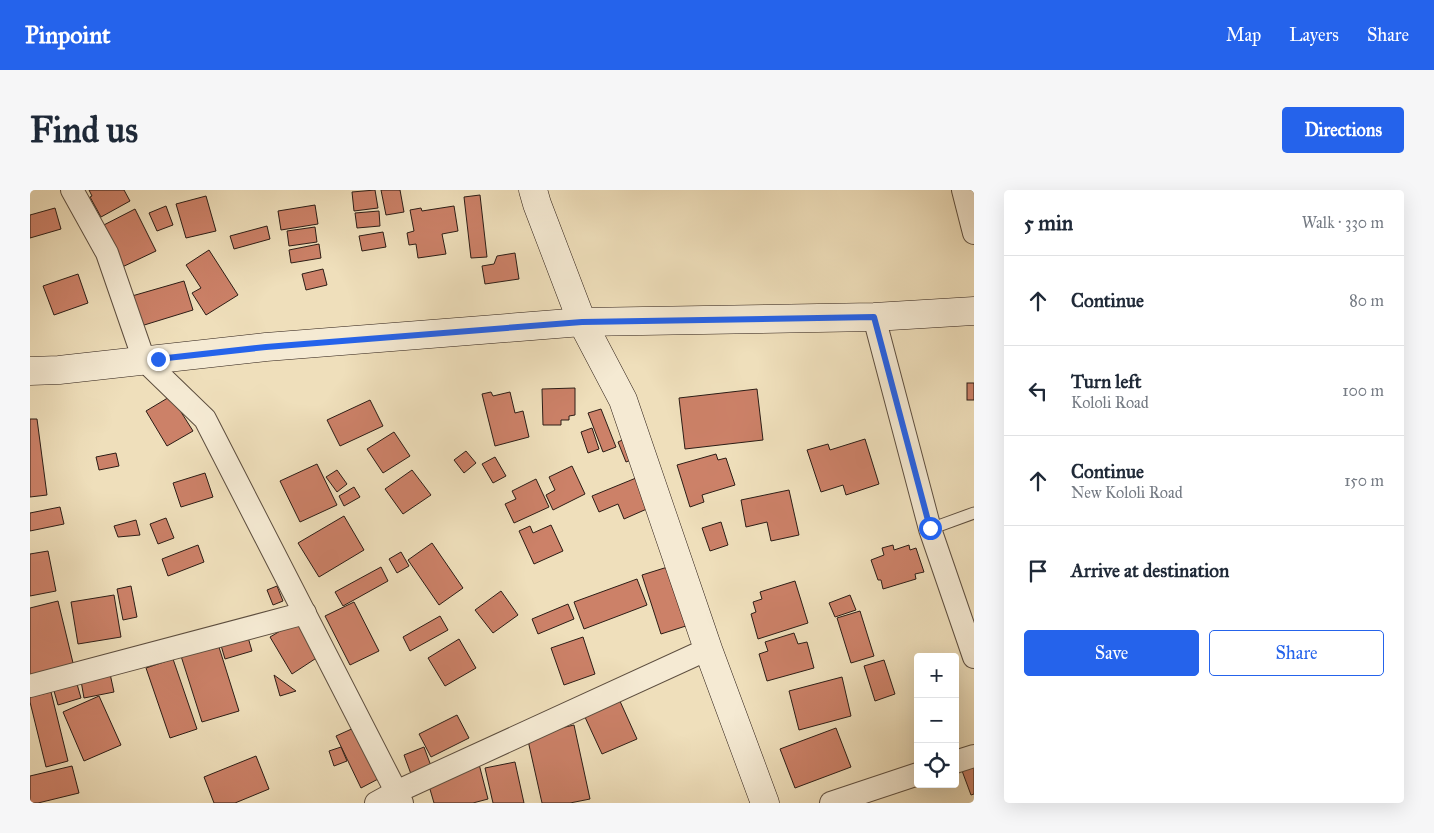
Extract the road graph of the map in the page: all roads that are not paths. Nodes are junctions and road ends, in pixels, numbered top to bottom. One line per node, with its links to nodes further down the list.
1 (72, 190): 8 (street)
2 (533, 190): 7 (street)
3 (962, 190): 4 (street)
4 (974, 234)
5 (974, 311): 6 (street)
6 (874, 317): 7 (street); 11 (street)
7 (582, 322): 8 (street); 13 (street)
8 (144, 360): 9 (street); 12 (street)
9 (30, 371)
10 (974, 513): 11 (lane)
11 (930, 528): 14 (street)
12 (305, 613): 15 (street); 19 (street)
13 (708, 649): 19 (street); 21 (street)
14 (974, 657)
15 (30, 686)
16 (974, 756): 17 (street)
17 (959, 761)
18 (914, 775): 22 (street)
19 (399, 798): 20 (street)
20 (376, 803)
21 (765, 803)
22 (831, 803)

